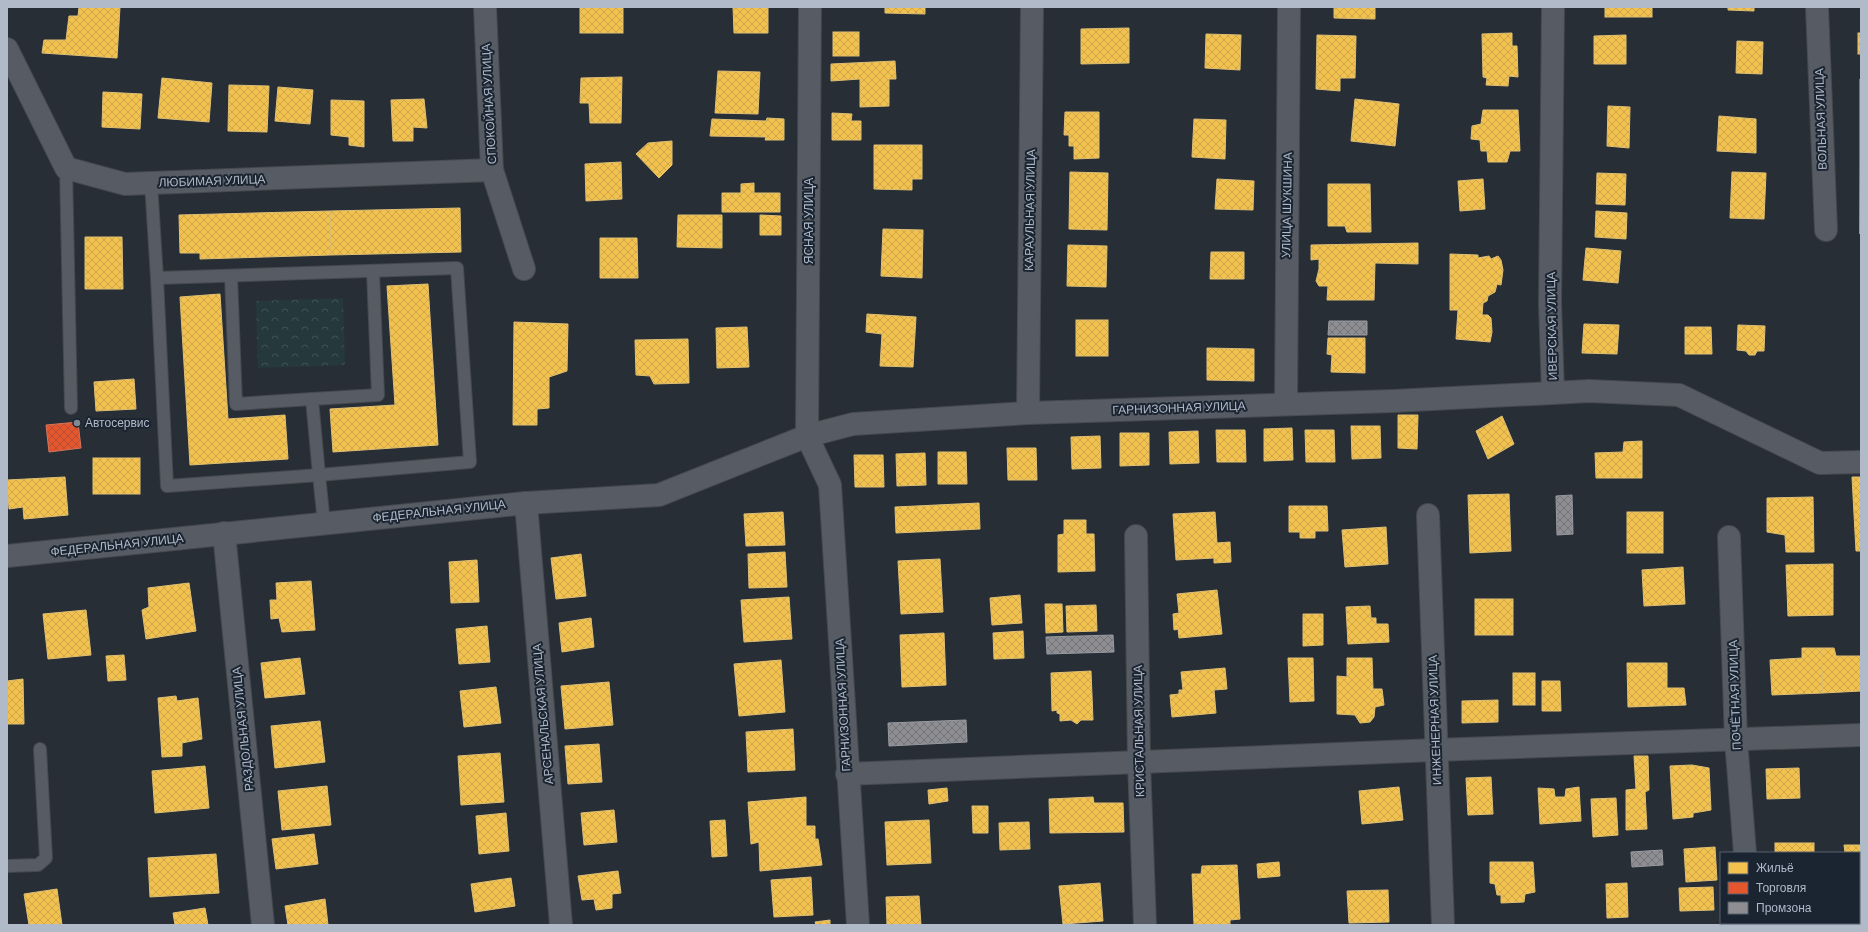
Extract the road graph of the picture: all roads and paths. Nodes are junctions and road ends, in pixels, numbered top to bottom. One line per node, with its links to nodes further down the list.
1 (485, 7): 9 (street, СПОКОЙНАЯ УЛИЦА)
2 (810, 7): 21 (street, ЯСНАЯ УЛИЦА)
3 (1032, 7): 20 (street, КАРАУЛЬНАЯ УЛИЦА)
4 (1289, 7): 18 (street, УЛИЦА ШУКШИНА)
5 (1553, 7): 16 (street, ИВЕРСКАЯ УЛИЦА)
6 (1817, 7): 11 (street, ВОЛЬНАЯ УЛИЦА)
7 (7, 49): 8 (street)
8 (66, 168): 10 (street, ЛЮБИМАЯ УЛИЦА); 19 (lane)
9 (492, 170): 10 (street, ЛЮБИМАЯ УЛИЦА); 12 (street, СПОКОЙНАЯ УЛИЦА)
10 (151, 183): 15 (lane)
11 (1826, 230)
12 (524, 269)
13 (373, 272): 14 (lane); 17 (lane); 23 (lane)
14 (232, 276): 15 (lane); 17 (lane)
15 (157, 278): 23 (lane)
16 (1553, 393): 18 (street, ГАРНИЗОННАЯ УЛИЦА); 22 (street, ИВЕРСКАЯ УЛИЦА)
17 (312, 399): 23 (lane)
18 (1286, 404): 20 (street, ГАРНИЗОННАЯ УЛИЦА)
19 (71, 408)
20 (1028, 413): 21 (street, ГАРНИЗОННАЯ УЛИЦА)
21 (808, 436): 24 (street, ФЕДЕРАЛЬНАЯ УЛИЦА); 36 (street, ГАРНИЗОННАЯ УЛИЦА)
22 (1861, 462)
23 (319, 475): 26 (lane)
24 (526, 503): 26 (street, ФЕДЕРАЛЬНАЯ УЛИЦА); 40 (street, АРСЕНАЛЬСКАЯ УЛИЦА)
25 (1428, 516): 34 (street, ИНЖЕНЕРНАЯ УЛИЦА)
26 (324, 523): 27 (street, ФЕДЕРАЛЬНАЯ УЛИЦА)
27 (224, 533): 30 (street, ФЕДЕРАЛЬНАЯ УЛИЦА); 39 (street, РАЗДОЛЬНАЯ УЛИЦА)
28 (1136, 536): 35 (street, КРИСТАЛЬНАЯ УЛИЦА)
29 (1729, 537): 32 (street, ПОЧЁТНАЯ УЛИЦА)
30 (7, 556)
31 (1861, 735): 32 (street)
32 (1736, 740): 34 (street); 37 (street, ПОЧЁТНАЯ УЛИЦА)
33 (40, 749): 38 (lane)
34 (1435, 750): 35 (street); 43 (street, ИНЖЕНЕРНАЯ УЛИЦА)
35 (1139, 762): 36 (street); 42 (street, КРИСТАЛЬНАЯ УЛИЦА)
36 (847, 774): 41 (street, ГАРНИЗОННАЯ УЛИЦА)
37 (1745, 852)
38 (7, 866)
39 (263, 925)
40 (561, 925)
41 (858, 925)
42 (1145, 925)
43 (1443, 925)

